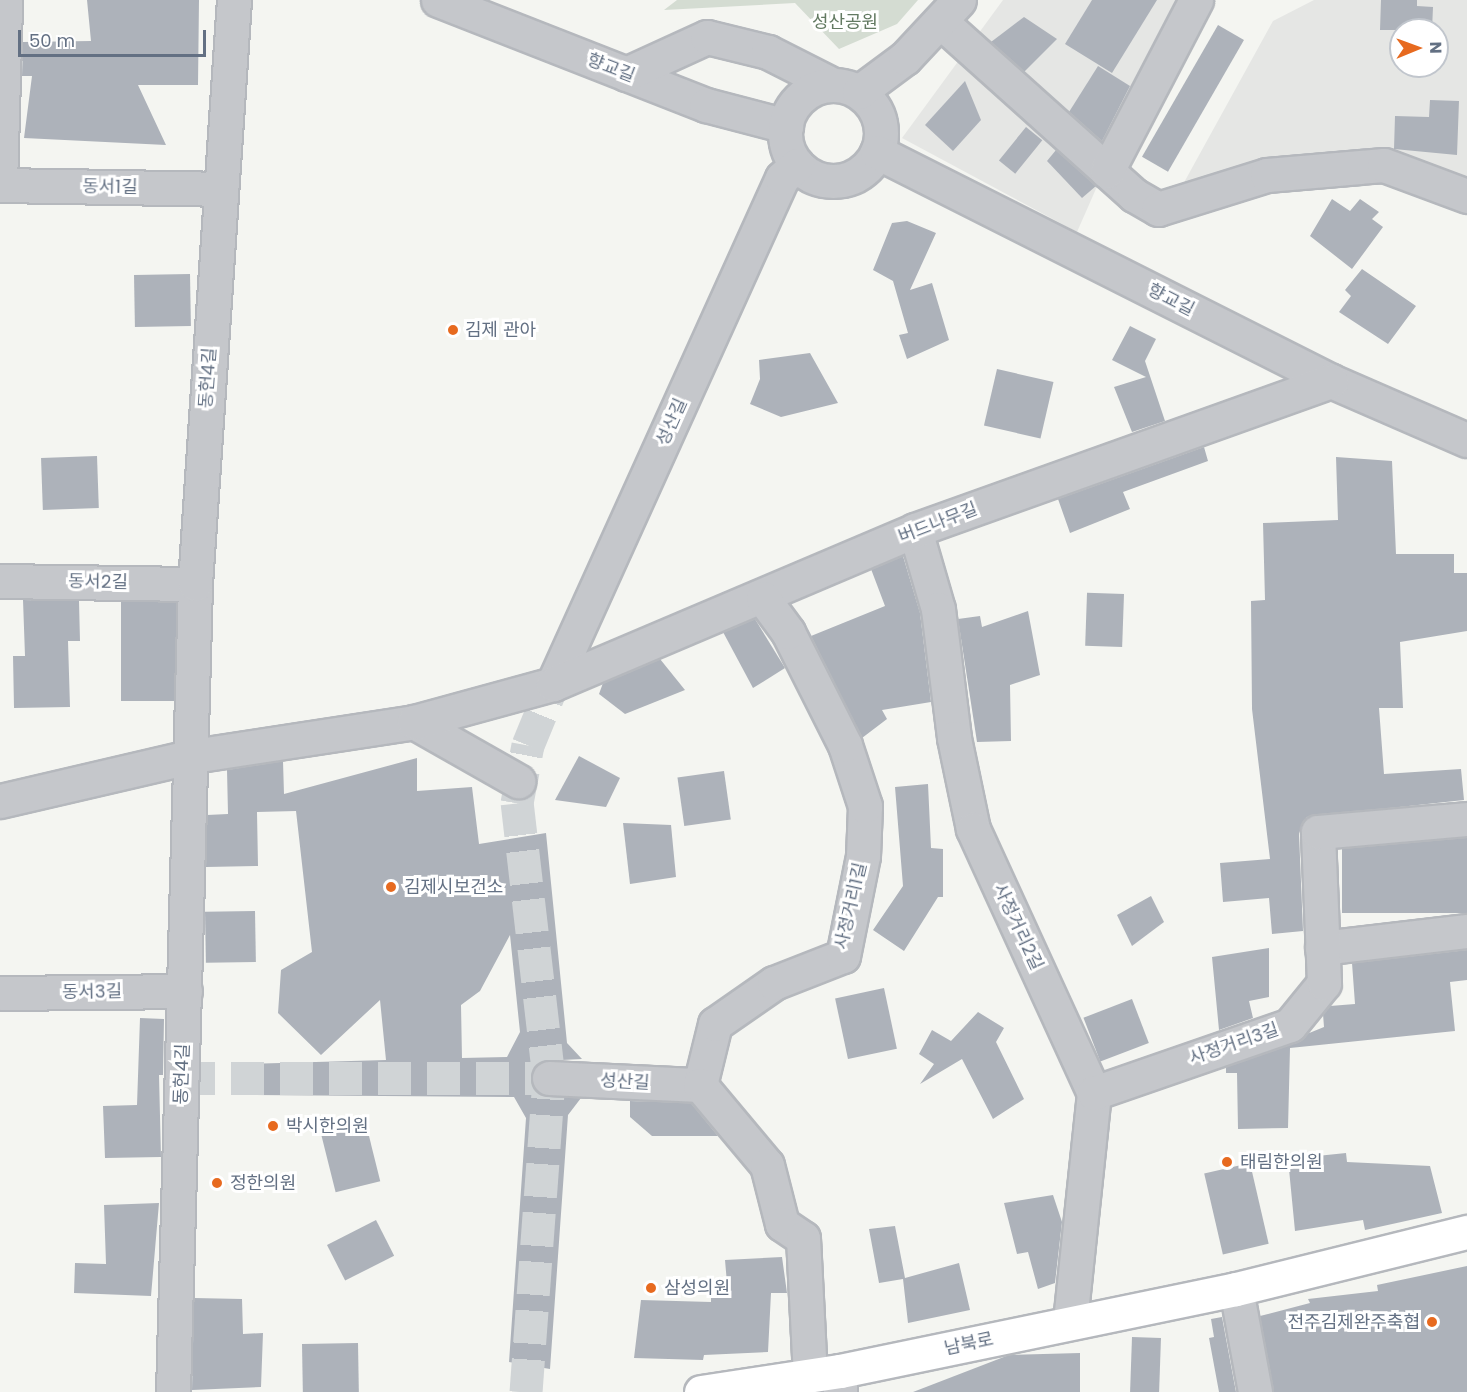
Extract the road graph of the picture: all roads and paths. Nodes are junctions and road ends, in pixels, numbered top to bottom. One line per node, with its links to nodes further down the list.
1 (4, 0): 12 (street)
2 (234, 0): 13 (street, 동헌4길)
3 (438, 0): 6 (street, 향교길)
4 (1196, 0): 11 (street)
5 (950, 10): 7 (street); 11 (street)
6 (626, 74): 7 (street); 8 (street, 향교길)
7 (846, 88): 8 (street); 9 (street)
8 (786, 126): 10 (street)
9 (878, 152): 10 (street); 15 (street, 향교길)
10 (797, 165): 21 (street, 성산길)
11 (1107, 171): 14 (street)
12 (0, 185): 13 (street, 동서1길)
13 (220, 189): 19 (street, 동헌4길)
14 (1467, 196)
15 (1331, 381): 16 (street, 향교길); 17 (street, 버드나무길)
16 (1467, 440)
17 (915, 530): 20 (street, 버드나무길); 33 (street, 사정거리2길)
18 (0, 580): 19 (street, 동서2길)
19 (195, 584): 23 (street, 동헌4길)
20 (763, 598): 21 (street, 버드나무길); 32 (street, 사정거리1길)
21 (553, 684): 22 (street)
22 (414, 722): 23 (street); 24 (street)
23 (193, 756): 25 (street); 29 (street, 동헌4길)
24 (518, 781)
25 (0, 801)
26 (1467, 819): 28 (street, 사정거리3길)
27 (1467, 931): 28 (street)
28 (1322, 948): 33 (street, 사정거리3길)
29 (185, 992): 30 (street, 동서3길); 38 (street, 동헌4길)
30 (0, 993)
31 (549, 1078): 32 (street, 성산길)
32 (700, 1085): 37 (street)
33 (1094, 1093): 36 (street)
34 (1467, 1232): 35 (main road, 남북로)
35 (1236, 1289): 36 (main road, 남북로); 40 (street)
36 (1070, 1322): 37 (main road, 남북로)
37 (830, 1379): 39 (main road, 남북로)
38 (173, 1392)
39 (701, 1392)
40 (1255, 1392)

